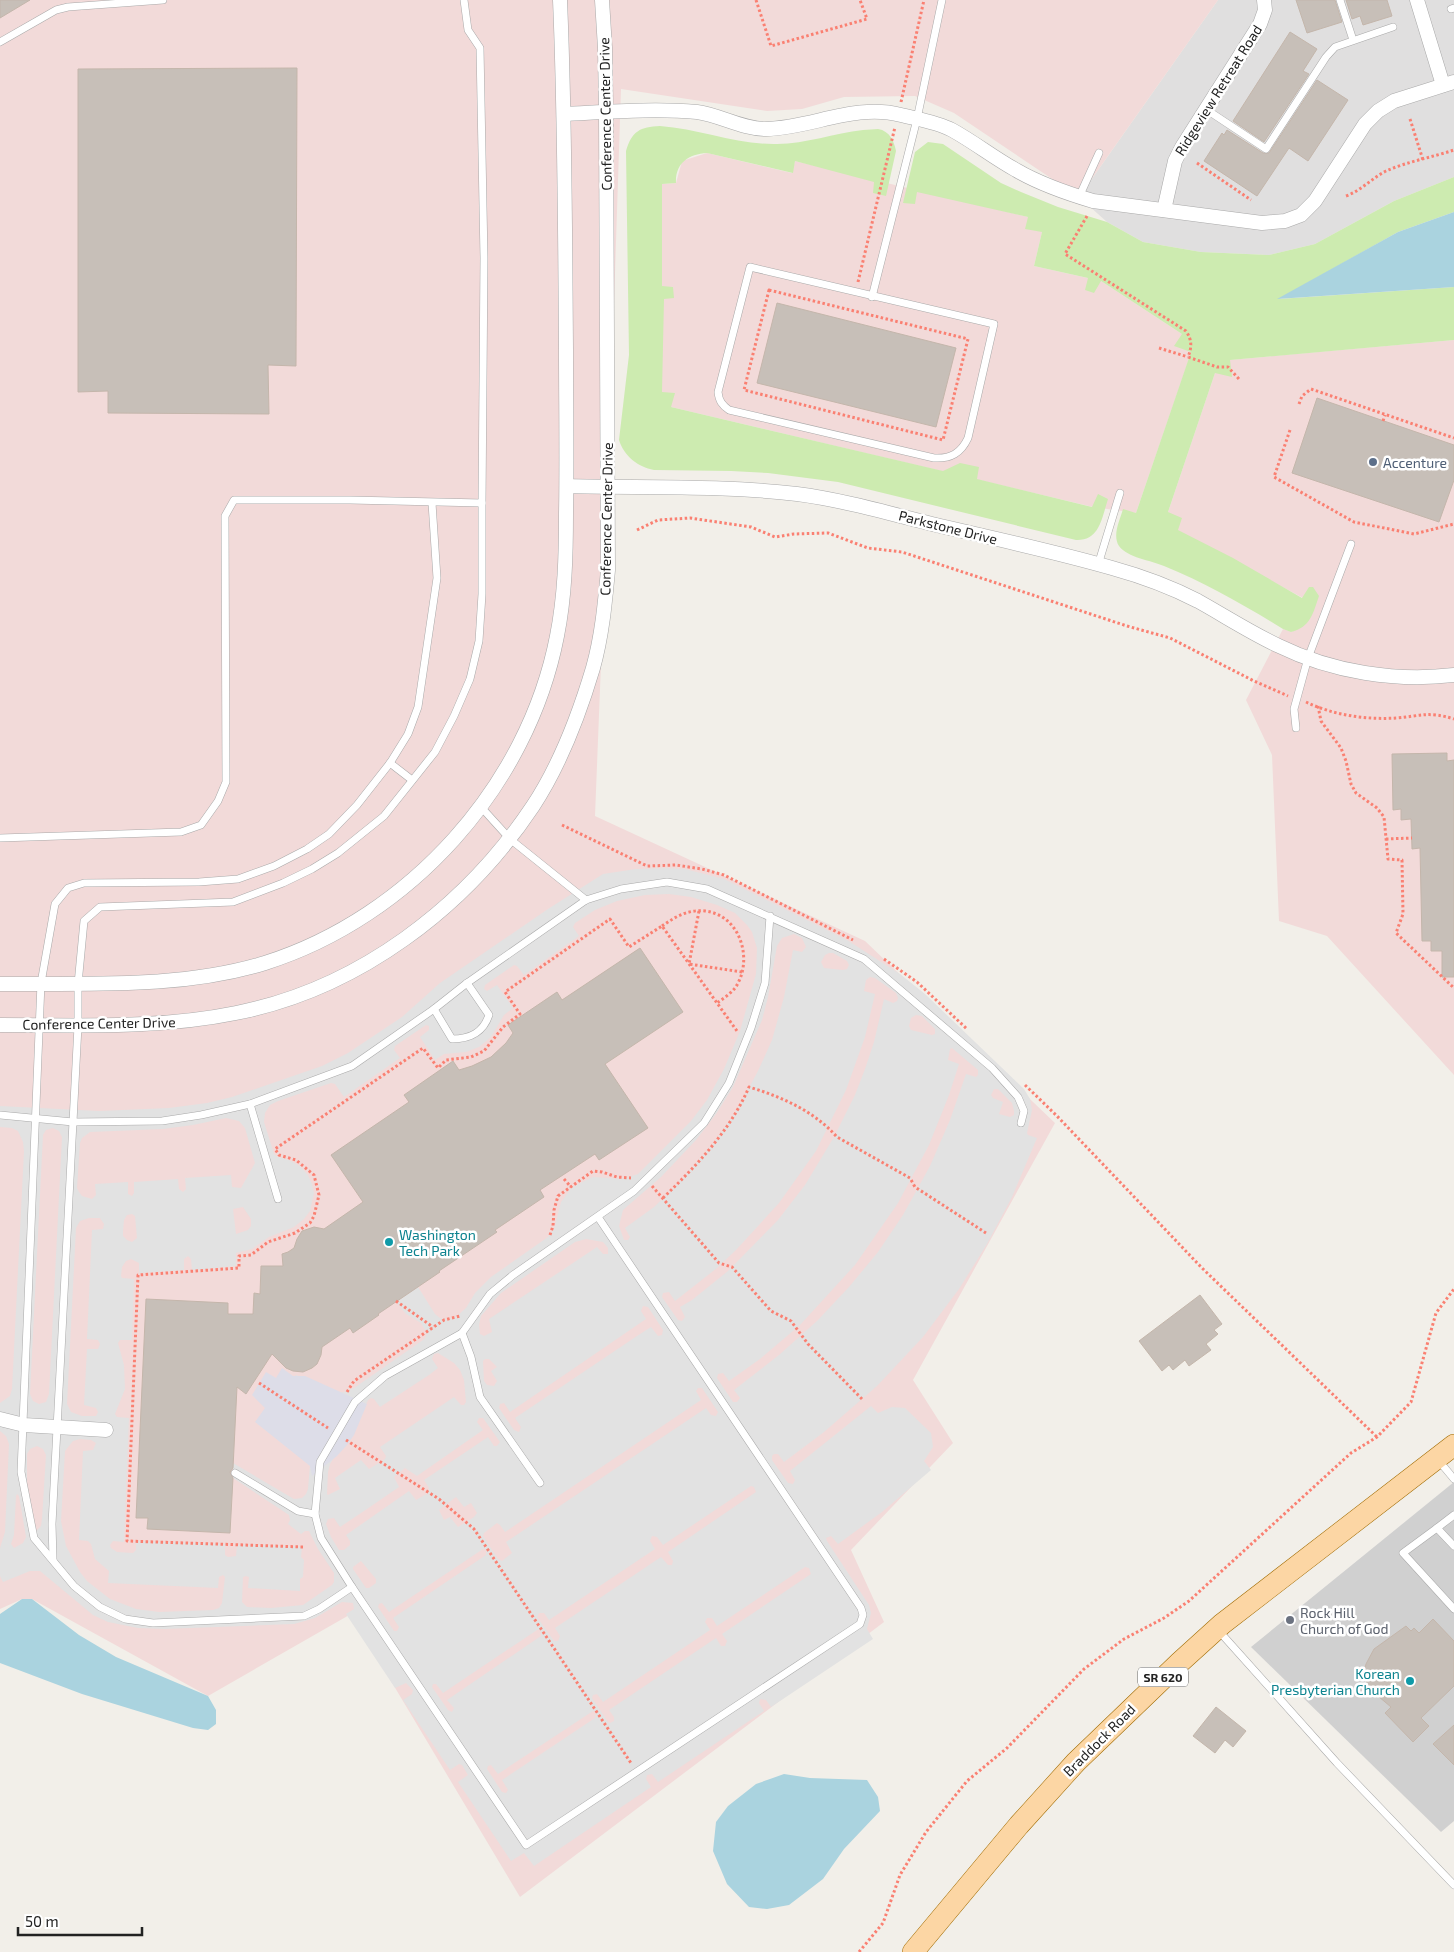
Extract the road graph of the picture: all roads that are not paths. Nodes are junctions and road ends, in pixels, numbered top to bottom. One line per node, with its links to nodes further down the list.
1 (163, 0): 11 (lane)
2 (464, 0): 25 (lane)
3 (560, 0): 15 (street)
4 (602, 0): 14 (street, Conference Center Drive)
5 (942, 0): 16 (lane)
6 (1264, 0): 13 (street, Ridgeview Retreat Road)
7 (1340, 0): 10 (lane)
8 (1417, 0): 12 (street)
9 (1393, 27): 10 (lane)
10 (1353, 40): 13 (lane)
11 (0, 42)
12 (1449, 83): 19 (street)
13 (1206, 110): 19 (street, Ridgeview Retreat Road)
14 (606, 112): 15 (street); 16 (street); 22 (street, Conference Center Drive)
15 (564, 114): 21 (street)
16 (916, 119): 18 (street); 20 (lane)
17 (1099, 153): 18 (lane)
18 (1079, 197): 19 (street)
19 (1164, 210)
20 (872, 297): 20 (lane)
21 (566, 486): 22 (street, Parkstone Drive); 33 (street)
22 (608, 487): 27 (street, Parkstone Drive); 35 (street, Conference Center Drive)
23 (1120, 493): 27 (lane)
24 (432, 503): 25 (lane); 31 (lane); 34 (lane)
25 (482, 503): 32 (lane)
26 (1351, 544): 28 (lane)
27 (1098, 564): 28 (street, Parkstone Drive)
28 (1308, 658): 29 (street, Parkstone Drive); 30 (lane)
29 (1454, 675)
30 (1296, 728)
31 (390, 763): 32 (lane); 40 (lane)
32 (412, 780): 41 (lane)
33 (481, 807): 35 (lane); 41 (street)
34 (0, 838)
35 (510, 839): 36 (lane); 45 (street, Conference Center Drive)
36 (586, 900): 37 (lane); 38 (lane)
37 (770, 916): 50 (lane); 52 (lane)
38 (467, 983): 42 (lane); 42 (lane)
39 (0, 984): 40 (street)
40 (41, 984): 41 (street); 44 (lane)
41 (78, 984): 45 (lane)
42 (434, 1009): 46 (lane)
43 (0, 1026): 44 (street, Conference Center Drive)
44 (40, 1026): 45 (street, Conference Center Drive); 48 (lane)
45 (78, 1026): 49 (lane)
46 (250, 1104): 49 (lane); 51 (lane)
47 (0, 1115): 48 (lane)
48 (36, 1120): 49 (lane); 55 (lane)
49 (73, 1122): 56 (lane)
50 (1021, 1123)
51 (278, 1200)
52 (598, 1217): 53 (lane); 68 (lane)
53 (462, 1333): 62 (lane); 63 (lane)
54 (0, 1419): 55 (street)
55 (24, 1426): 56 (street); 67 (lane)
56 (58, 1428): 57 (street); 67 (lane)
57 (106, 1430)
58 (1454, 1445): 59 (main road, Braddock Road / SR 620)
59 (1437, 1458): 61 (lane); 70 (main road, Braddock Road / SR 620)
60 (235, 1473): 63 (lane)
61 (1454, 1479)
62 (540, 1483)
63 (315, 1514): 68 (lane)
64 (1454, 1515): 65 (lane)
65 (1437, 1528): 66 (lane); 69 (lane)
66 (1454, 1546)
67 (53, 1559): 68 (lane)
68 (352, 1587)
69 (1454, 1609)
70 (1217, 1628): 71 (lane); 72 (main road, Braddock Road / SR 620)
71 (1454, 1885)
72 (913, 1952)

